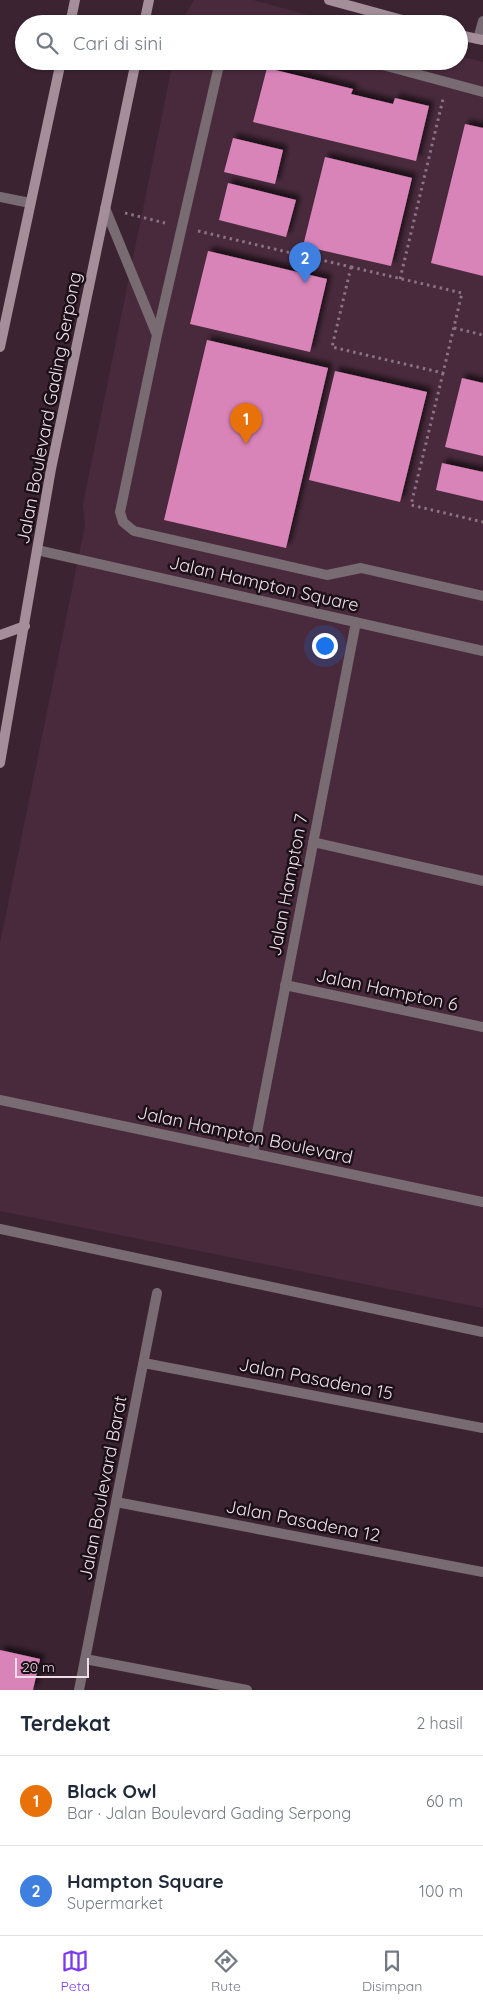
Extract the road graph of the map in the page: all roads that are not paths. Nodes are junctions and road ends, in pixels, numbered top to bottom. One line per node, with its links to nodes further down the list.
1 (75, 0): 4 (main road)
2 (149, 0): 5 (main road)
3 (329, 0): 6 (main road)
4 (72, 15)
5 (146, 15)
6 (384, 15)
7 (483, 21): 8 (street)
8 (480, 40)
9 (59, 70): 15 (main road)
10 (134, 70): 16 (main road, Jalan Boulevard Gading Serpong)
11 (218, 70): 17 (street)
12 (400, 70): 13 (street)
13 (483, 92)
14 (0, 196): 15 (street)
15 (30, 203): 18 (main road)
16 (105, 208): 17 (street); 19 (main road, Jalan Boulevard Gading Serpong)
17 (157, 335): 20 (street)
18 (0, 347)
19 (37, 550): 21 (street, Jalan Hampton Square); 22 (main road, Jalan Boulevard Gading Serpong)
20 (483, 596)
21 (356, 622): 24 (street, Jalan Hampton Square); 28 (street, Jalan Hampton 7)
22 (25, 626): 23 (main road); 26 (main road, Jalan Boulevard Gading Serpong)
23 (0, 635)
24 (483, 650)
25 (0, 713): 26 (main road)
26 (8, 723): 27 (main road, Jalan Boulevard Gading Serpong)
27 (0, 763)
28 (313, 842): 29 (street); 30 (street, Jalan Hampton 7)
29 (483, 881)
30 (285, 985): 31 (street, Jalan Hampton 6); 33 (street, Jalan Hampton 7)
31 (483, 1027)
32 (0, 1100): 33 (street, Jalan Hampton Boulevard)
33 (253, 1153): 34 (street, Jalan Hampton Boulevard)
34 (483, 1202)
35 (0, 1229): 37 (street)
36 (157, 1293): 38 (street, Jalan Boulevard Barat)
37 (483, 1332)
38 (144, 1362): 39 (street, Jalan Pasadena 15); 40 (street, Jalan Boulevard Barat)
39 (483, 1428)
40 (116, 1502): 41 (street, Jalan Pasadena 12); 42 (street, Jalan Boulevard Barat)
41 (483, 1572)
42 (86, 1660): 43 (street, Jalan Boulevard Barat); 44 (street)
43 (80, 1690)
44 (247, 1690)

